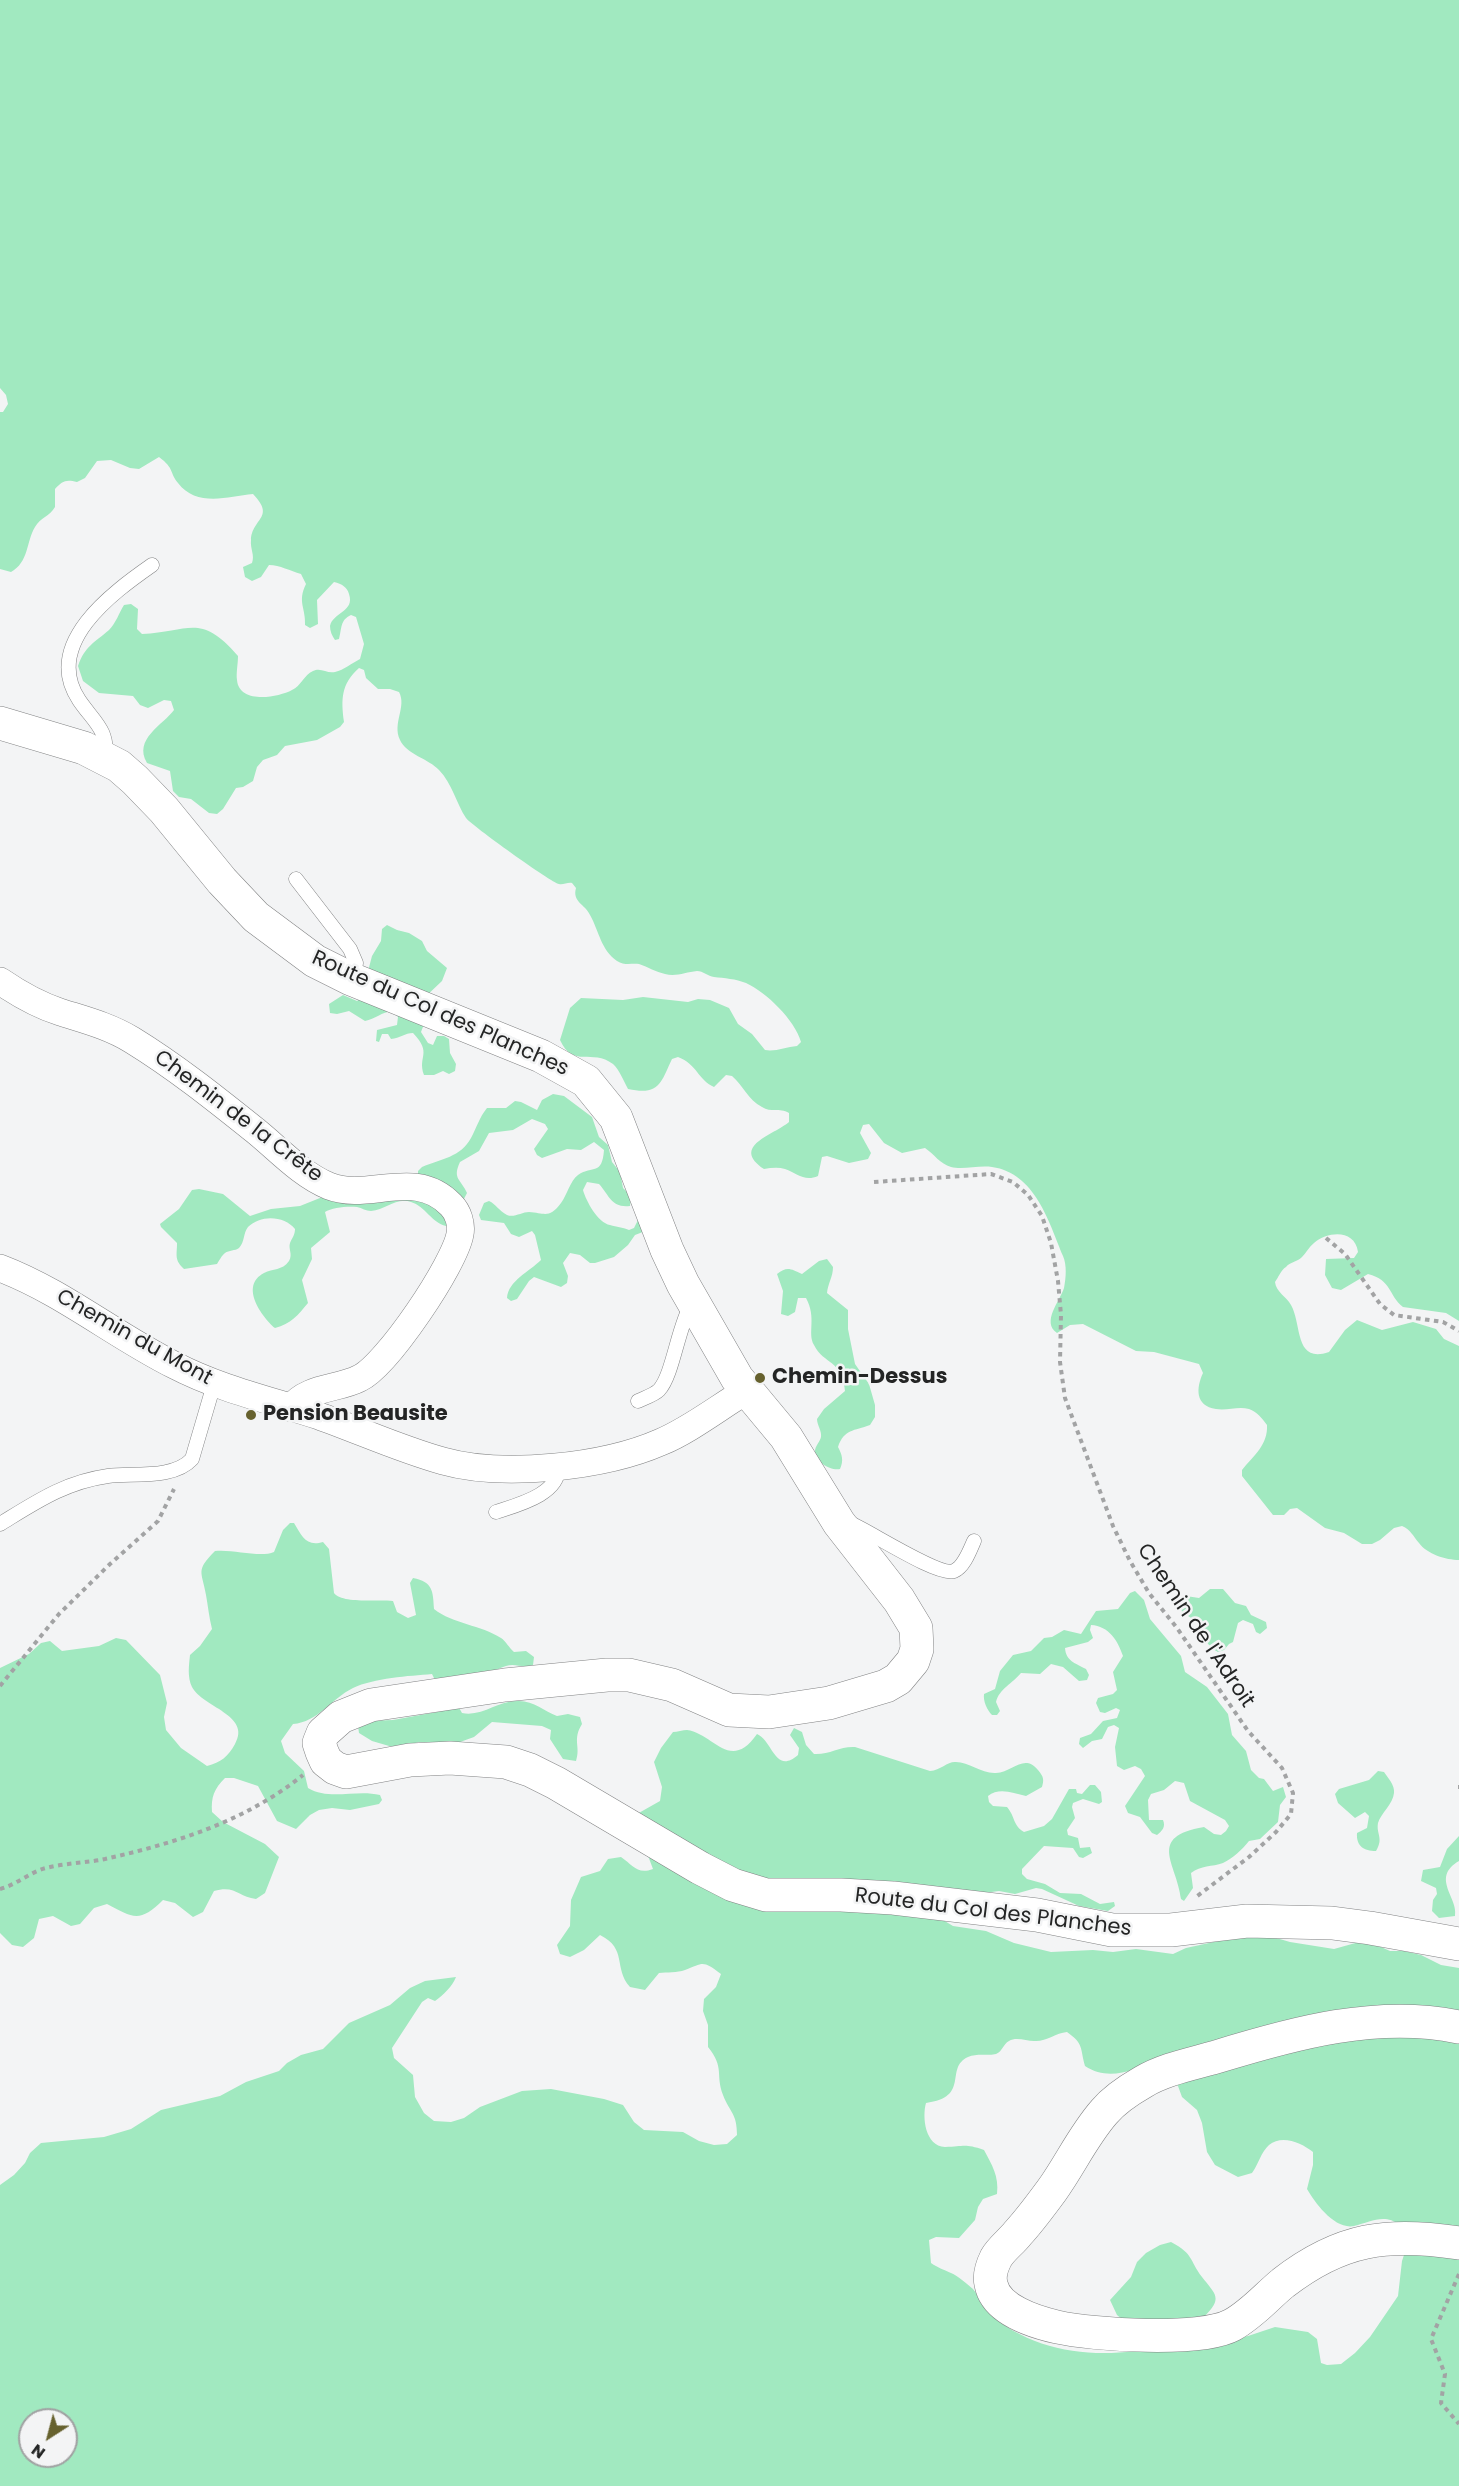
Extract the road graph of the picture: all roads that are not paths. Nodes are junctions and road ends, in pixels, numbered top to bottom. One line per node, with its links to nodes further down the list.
1 (152, 565): 3 (lane)
2 (0, 723): 3 (street, Route du Col des Planches)
3 (105, 757): 5 (street, Route du Col des Planches)
4 (296, 879): 5 (lane)
5 (353, 980): 8 (street, Route du Col des Planches)
6 (0, 981): 12 (street, Chemin de la Crête)
7 (0, 1268): 9 (street, Chemin du Mont)
8 (693, 1301): 10 (street, Route du Col des Planches); 11 (lane)
9 (214, 1384): 12 (street, Chemin du Mont); 16 (lane)
10 (746, 1391): 13 (street, Chemin du Mont); 15 (street, Route du Col des Planches)
11 (638, 1401)
12 (291, 1408): 13 (street, Chemin du Mont)
13 (558, 1466): 14 (lane)
14 (496, 1512)
15 (839, 1523): 17 (lane); 18 (street, Route du Col des Planches)
16 (0, 1524)
17 (974, 1541)
18 (1459, 1944)
19 (1459, 2027): 20 (street)
20 (1459, 2243)

